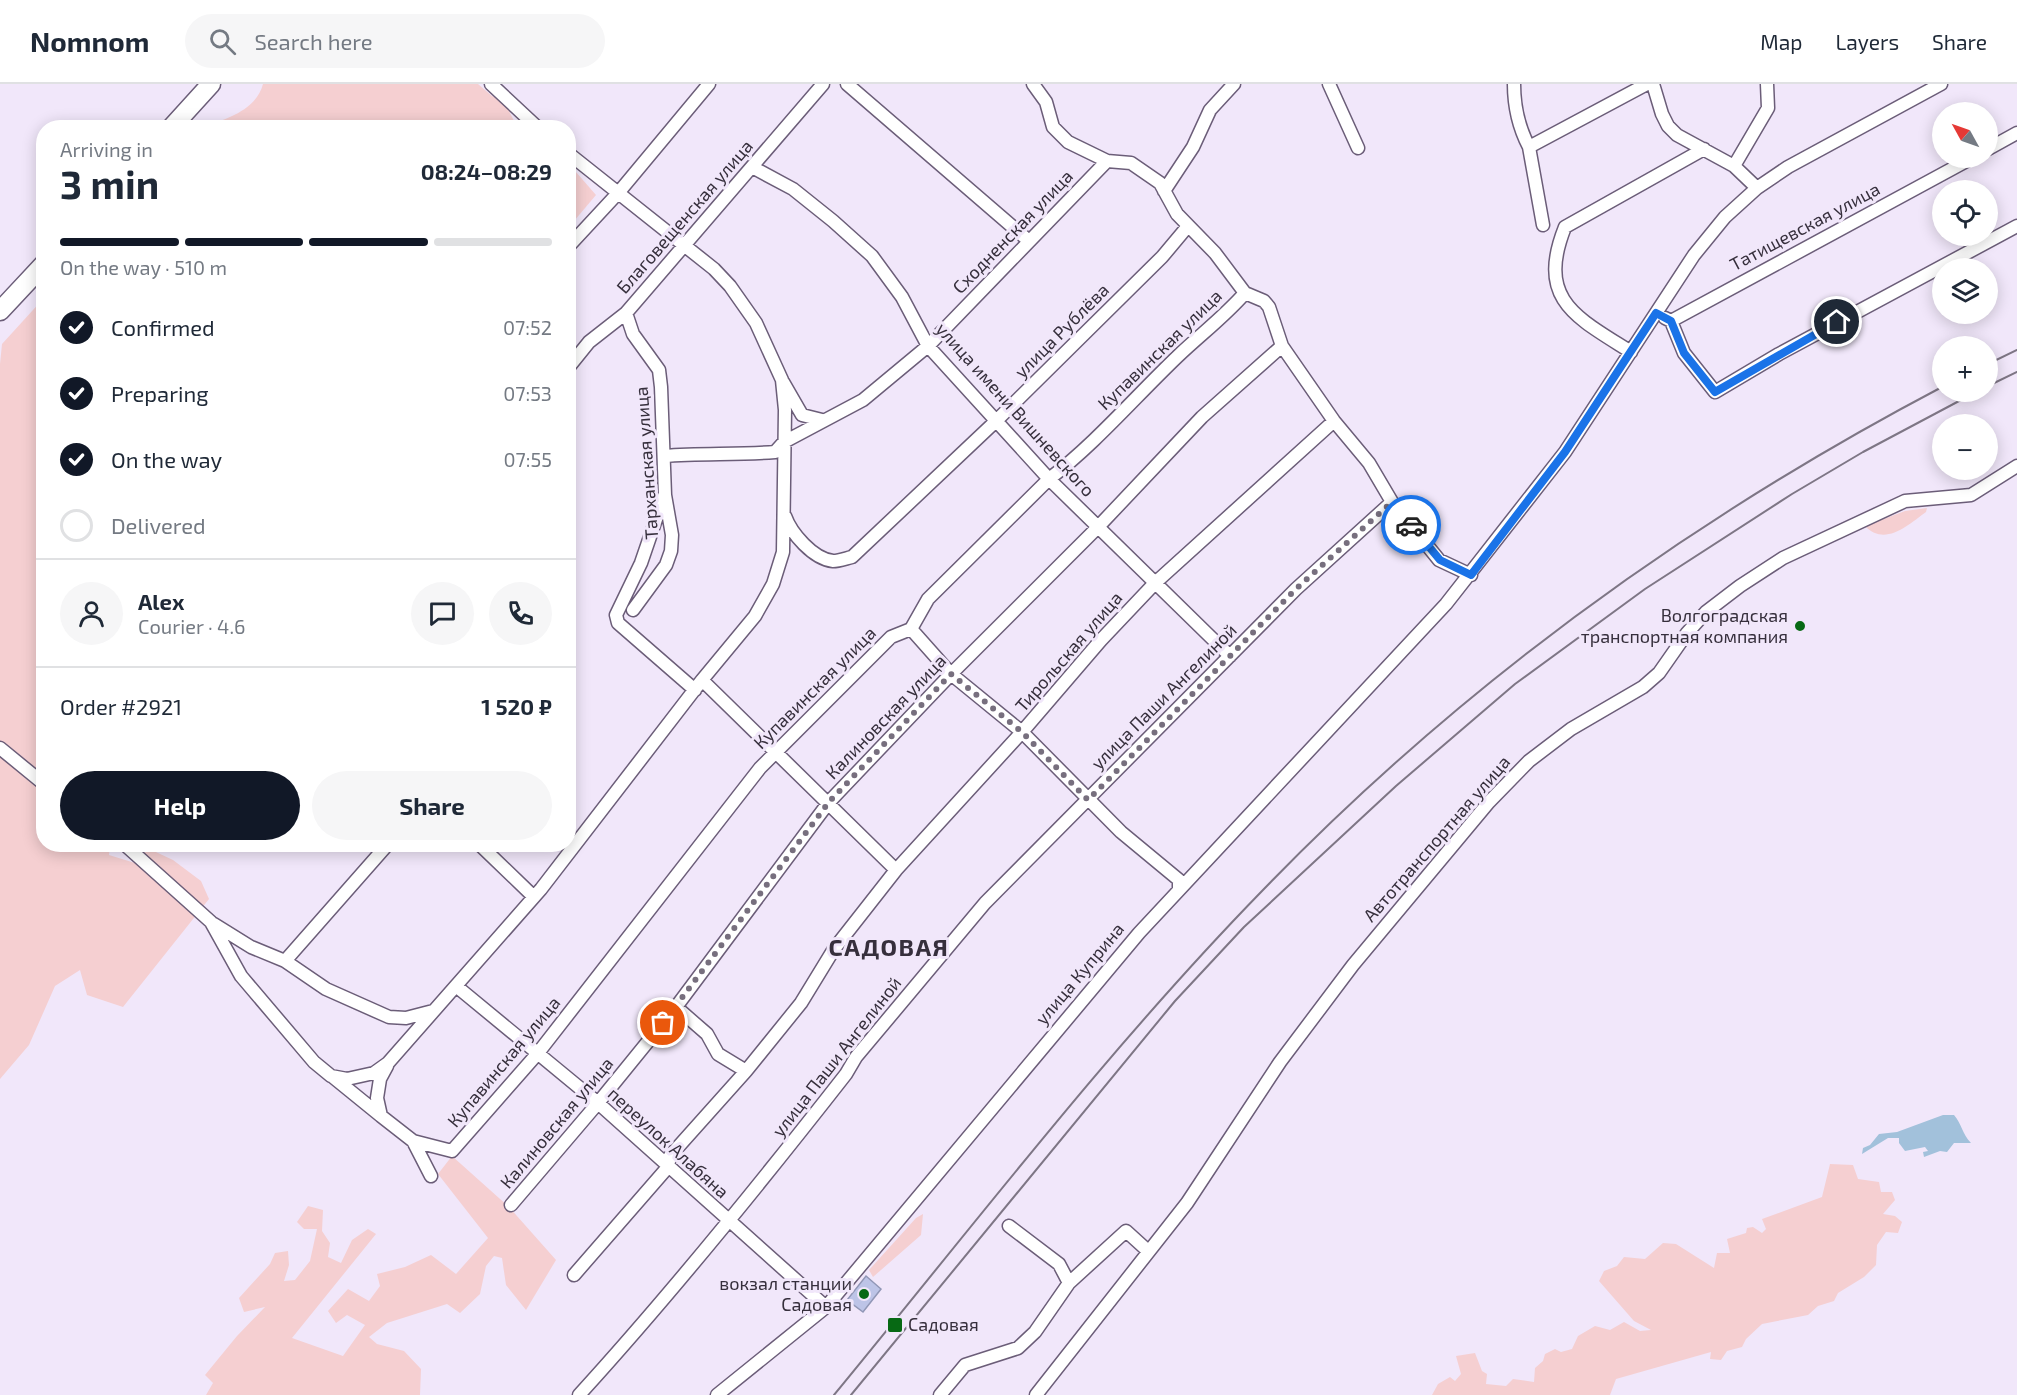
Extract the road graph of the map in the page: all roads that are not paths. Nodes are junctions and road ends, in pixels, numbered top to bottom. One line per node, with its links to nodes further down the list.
1 (211, 84): 14 (highway)
2 (491, 84): 15 (street)
3 (709, 84): 28 (street)
4 (823, 84): 24 (street, Благовещенская улица)
5 (847, 84): 33 (street)
6 (1033, 84): 22 (street)
7 (1234, 84): 27 (street)
8 (1329, 84): 19 (street)
9 (1514, 84): 18 (street)
10 (1647, 84): 18 (street)
11 (1653, 84): 20 (street)
12 (1767, 84): 23 (street)
13 (1941, 84): 26 (street, улица Куприна)
14 (178, 120)
15 (529, 120)
16 (2017, 133): 17 (street)
17 (1998, 143)
18 (1529, 147): 29 (street)
19 (1358, 148)
20 (1704, 149): 23 (street); 43 (street)
21 (576, 159): 28 (street)
22 (1107, 161): 27 (street); 33 (street, Сходненская улица)
23 (1734, 166): 26 (street)
24 (752, 167): 34 (street, Благовещенская улица); 41 (street, улица имени Вишневского)
25 (1954, 168): 40 (street, Татищевская улица)
26 (1757, 188): 39 (street, улица Куприна)
27 (1164, 190): 30 (street)
28 (619, 192): 32 (street); 34 (street)
29 (1543, 225)
30 (1188, 226): 36 (street); 47 (street, улица Рублёва)
31 (2017, 226): 40 (street)
32 (576, 238)
33 (1029, 241): 41 (street, Сходненская улица)
34 (685, 244): 38 (street, Благовещенская улица); 45 (street)
35 (36, 273): 37 (highway)
36 (1245, 293): 42 (street); 52 (street, Купавинская улица)
37 (0, 311)
38 (626, 313): 44 (street, Благовещенская улица); 50 (street, Тарханская улица)
39 (1656, 313): 40 (street); 43 (street, улица Куприна)
40 (1671, 321)
41 (928, 346): 46 (street, Сходненская улица); 47 (street, улица имени Вишневского)
42 (1282, 346): 48 (street); 56 (street, Калиновская улица)
43 (1631, 352): 57 (street, улица Куприна)
44 (576, 358)
45 (782, 380): 46 (street); 49 (street)
46 (822, 420): 49 (street, Сходненская улица)
47 (996, 421): 52 (street, улица имени Вишневского); 54 (street, улица Рублёва)
48 (1334, 421): 53 (street); 58 (street, Тирольская улица)
49 (784, 442): 50 (street, Сходненская улица); 54 (street)
50 (664, 456): 55 (street, Тарханская улица)
51 (2017, 466): 95 (street, Автотранспортная улица)
52 (1049, 479): 56 (street, улица имени Вишневского); 60 (street, Купавинская улица)
53 (1392, 502): 57 (street); 61 (street, улица Паши Ангелиной)
54 (783, 511): 63 (street)
55 (664, 519): 59 (street, Тарханская улица); 63 (street, Тарханская улица)
56 (1098, 527): 58 (street, улица имени Вишневского); 62 (street, Калиновская улица)
57 (1471, 575): 76 (street, улица Куприна)
58 (1155, 583): 61 (street, улица имени Вишневского); 64 (street, Тирольская улица)
59 (633, 610)
60 (911, 629): 62 (street); 66 (street, Купавинская улица)
61 (1230, 656): 68 (street, улица Паши Ангелиной)
62 (951, 674): 64 (street); 69 (street, Калиновская улица)
63 (698, 685): 66 (street); 70 (street)
64 (1022, 732): 68 (street); 75 (street, Тирольская улица)
65 (0, 748): 67 (street)
66 (775, 750): 69 (street); 83 (street, Купавинская улица)
67 (36, 777)
68 (1088, 800): 76 (street); 93 (street, улица Паши Ангелиной)
69 (829, 802): 75 (street); 81 (street, Калиновская улица)
70 (576, 843)
71 (135, 852): 78 (street)
72 (381, 852): 79 (street)
73 (487, 852): 77 (street)
74 (569, 852): 77 (street)
75 (896, 870): 85 (street, Тирольская улица)
76 (1179, 890): 98 (street, улица Куприна)
77 (534, 897): 80 (street)
78 (211, 922): 79 (street); 86 (street)
79 (285, 961): 82 (street)
80 (456, 986): 82 (street); 83 (street, переулок Алабяна)
81 (676, 1007): 85 (street); 87 (street, Калиновская улица)
82 (434, 1010): 84 (street)
83 (538, 1053): 87 (street, переулок Алабяна); 89 (street, Купавинская улица)
84 (388, 1063): 86 (street); 88 (street)
85 (746, 1071): 90 (street, Тирольская улица)
86 (331, 1076): 88 (street)
87 (598, 1103): 90 (street, переулок Алабяна); 92 (street, Калиновская улица)
88 (381, 1116): 89 (street)
89 (413, 1141): 91 (street)
90 (668, 1167): 93 (street, переулок Алабяна); 96 (street, Тирольская улица)
91 (431, 1176)
92 (511, 1205)
93 (729, 1222): 98 (street, переулок Алабяна); 99 (street, улица Паши Ангелиной)
94 (1008, 1226): 97 (street)
95 (1148, 1251): 97 (street); 102 (street, Автотранспортная улица)
96 (574, 1275)
97 (1070, 1283): 101 (street)
98 (826, 1307): 100 (street, улица Куприна)
99 (579, 1395)
100 (717, 1395)
101 (940, 1395)
102 (1036, 1395)

